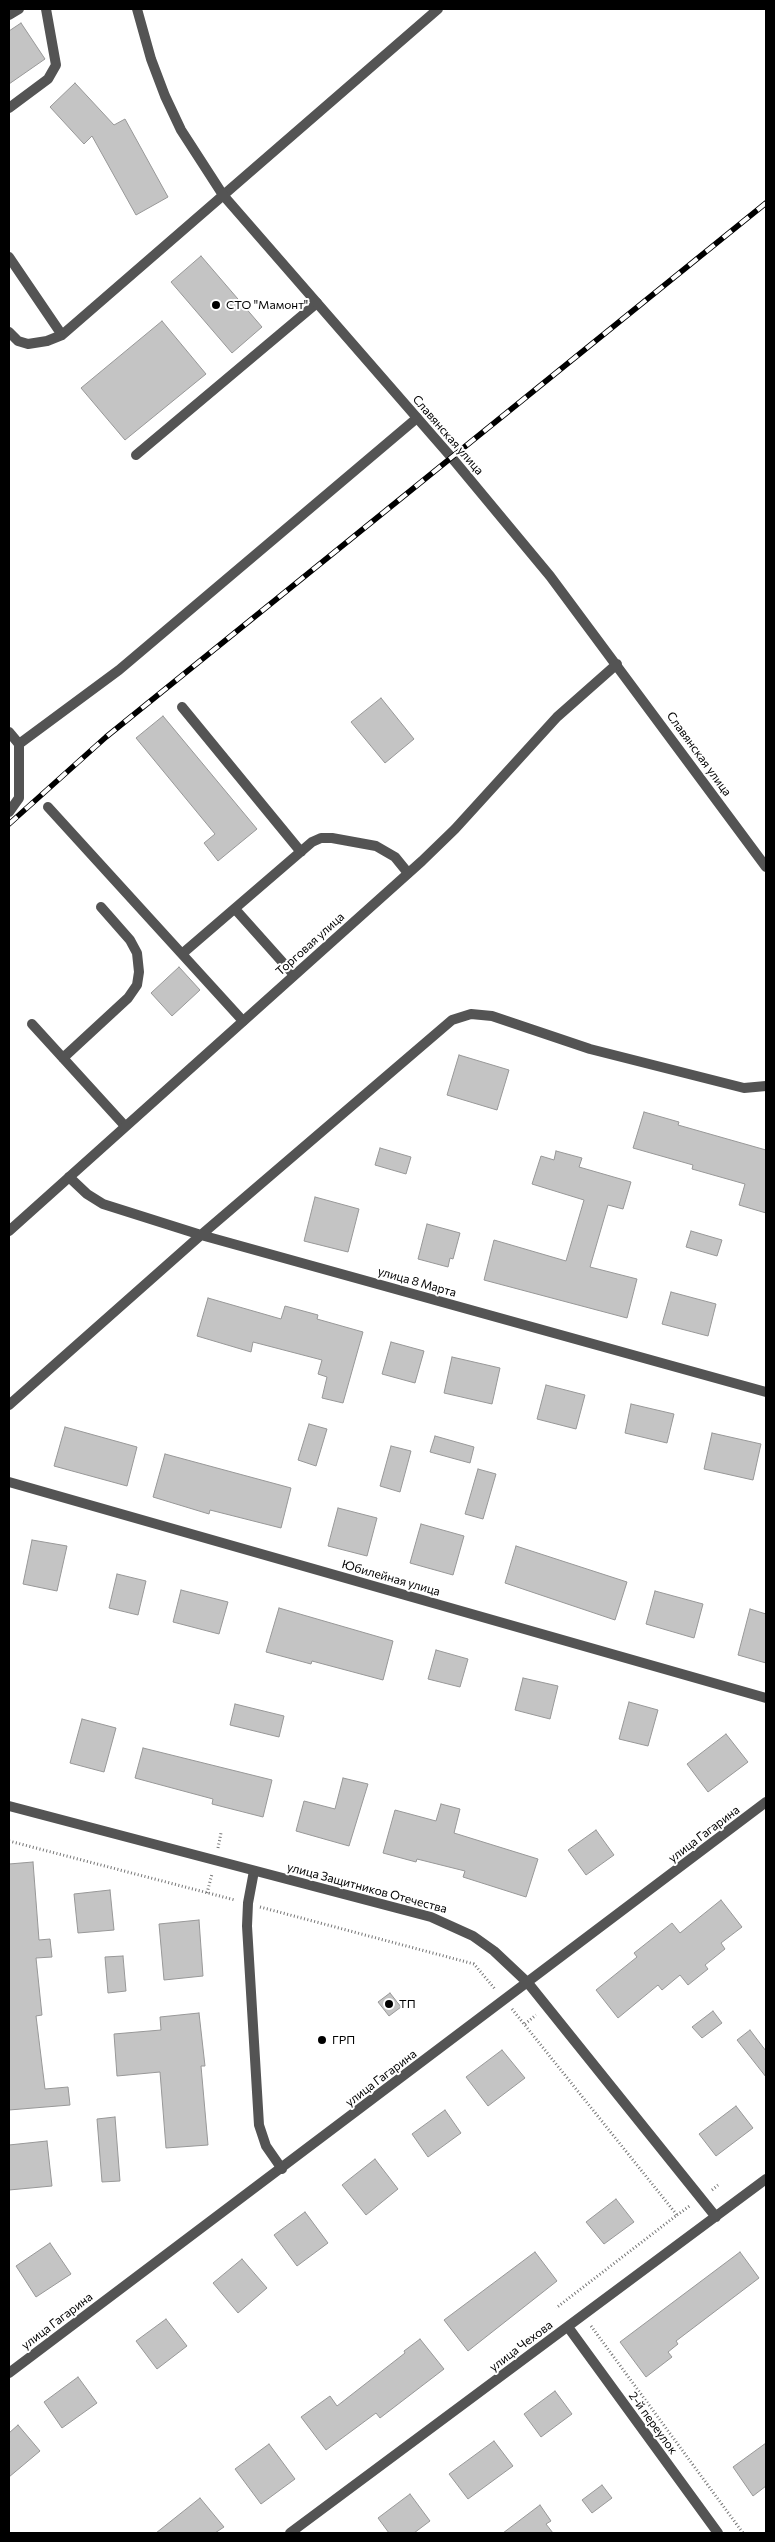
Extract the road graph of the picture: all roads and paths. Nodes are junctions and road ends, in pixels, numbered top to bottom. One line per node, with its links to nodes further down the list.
1 (19, 9): 5 (street)
2 (46, 9): 6 (street)
3 (137, 9): 7 (street, Славянская улица)
4 (438, 9): 7 (street)
5 (9, 15)
6 (9, 108)
7 (223, 195): 9 (street, Славянская улица); 11 (street)
8 (9, 257): 11 (street)
9 (317, 303): 12 (street, Славянская улица); 13 (street)
10 (9, 332): 11 (street)
11 (62, 335)
12 (417, 418): 14 (street, Славянская улица); 17 (street)
13 (136, 456)
14 (617, 664): 21 (street, Славянская улица); 22 (street, Торговая улица)
15 (182, 707): 20 (street)
16 (9, 732): 17 (street)
17 (19, 744): 19 (street)
18 (48, 807): 25 (street)
19 (9, 812)
20 (301, 852): 22 (street); 24 (street)
21 (766, 867)
22 (408, 873): 26 (street, Торговая улица)
23 (100, 906): 29 (street)
24 (235, 908): 25 (street); 26 (street)
25 (183, 953): 27 (street)
26 (294, 975): 27 (street, Торговая улица)
27 (243, 1021): 31 (street, Торговая улица)
28 (32, 1024): 29 (street)
29 (63, 1058): 31 (street)
30 (766, 1086): 34 (street)
31 (125, 1126): 32 (street, Торговая улица)
32 (69, 1177): 33 (street, Торговая улица); 34 (street, улица 8 Марта)
33 (9, 1230)
34 (201, 1235): 35 (street, улица 8 Марта); 36 (street)
35 (766, 1392)
36 (9, 1405)
37 (9, 1482): 38 (street, Юбилейная улица)
38 (766, 1698)
39 (766, 1802): 44 (street, улица Гагарина)
40 (9, 1806): 42 (street, улица Защитников Отечества)
41 (9, 1842): 43 (path)
42 (254, 1871): 43 (street); 44 (street, улица Защитников Отечества)
43 (248, 1903): 45 (path); 46 (street)
44 (528, 1983): 45 (street, улица Гагарина); 48 (street, улица Защитников Отечества)
45 (505, 2000): 46 (street, улица Гагарина); 49 (path)
46 (282, 2168): 53 (street, улица Гагарина)
47 (766, 2179): 48 (street, улица Чехова)
48 (716, 2217): 51 (street, улица Чехова)
49 (570, 2298): 50 (path); 51 (path)
50 (556, 2308)
51 (583, 2316): 52 (street, улица Чехова); 56 (path)
52 (568, 2327): 54 (street, улица Чехова); 55 (street, 2-й переулок)
53 (9, 2373)
54 (290, 2533)
55 (718, 2533)
56 (743, 2533)

